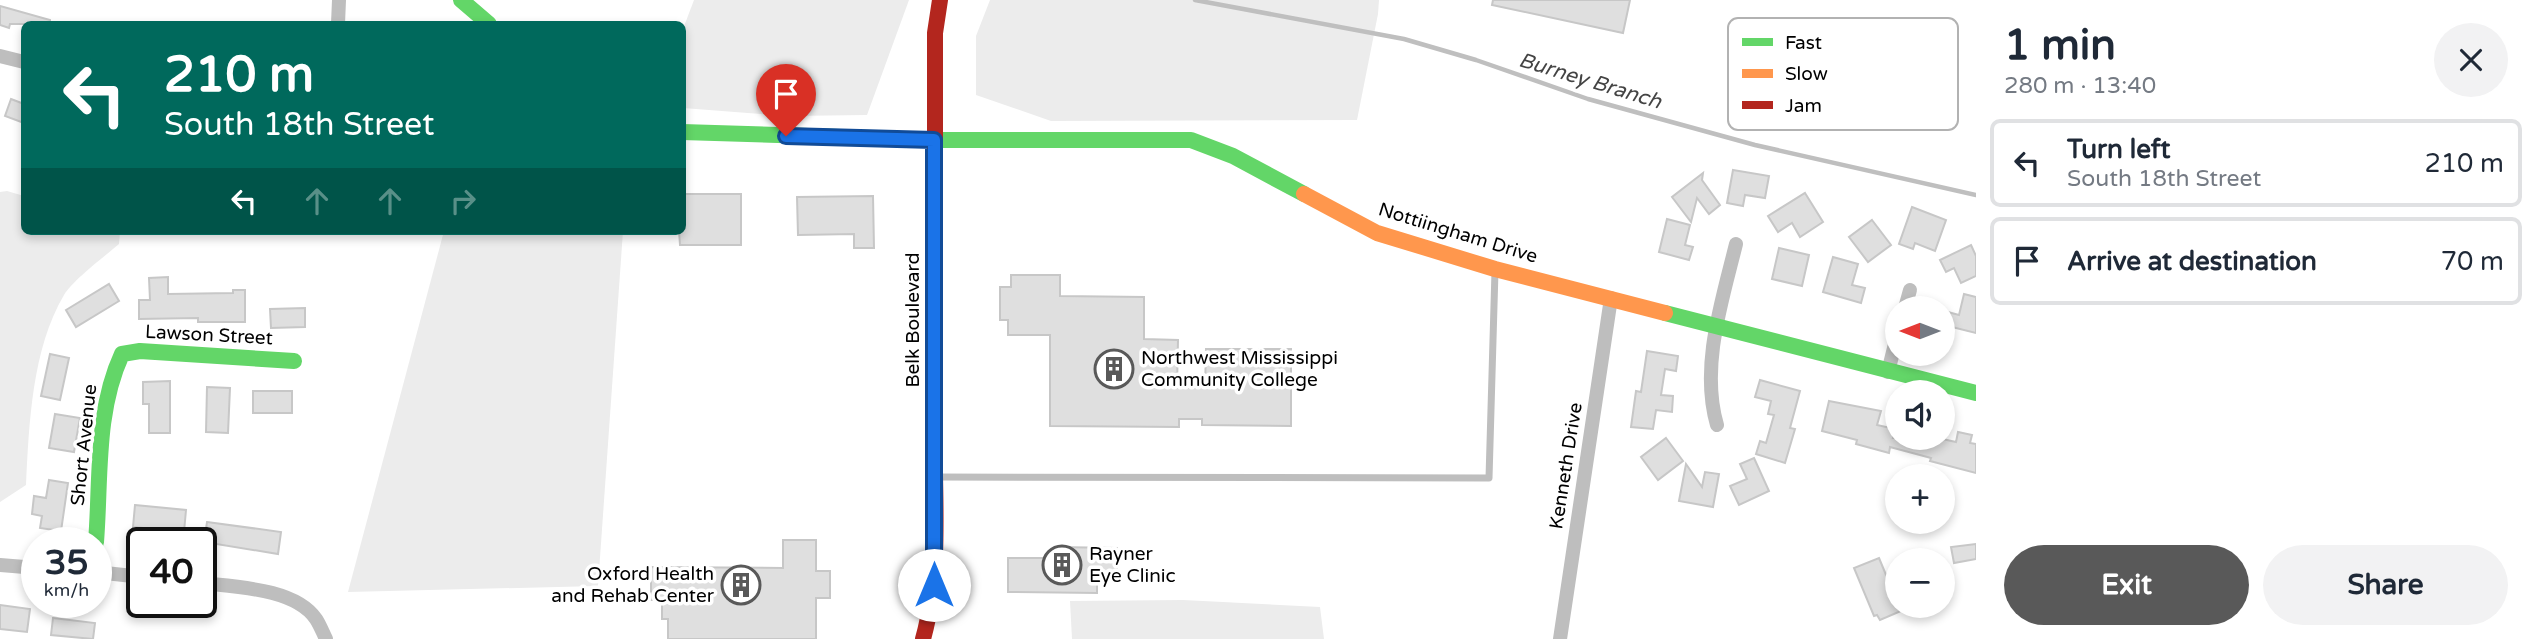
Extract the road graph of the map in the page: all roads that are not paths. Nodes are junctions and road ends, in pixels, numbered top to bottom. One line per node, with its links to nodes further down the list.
1 (339, 0): 4 (street)
2 (461, 0): 5 (street)
3 (940, 0): 9 (street, Belk Boulevard)
4 (338, 21)
5 (486, 21)
6 (0, 56): 7 (street)
7 (21, 61)
8 (686, 132): 9 (street, Nottiingham Drive)
9 (934, 140): 11 (street, Nottiingham Drive); 22 (street, Belk Boulevard)
10 (1736, 244): 15 (street)
11 (1495, 269): 14 (street, Nottiingham Drive); 22 (lane)
12 (1910, 290): 13 (street)
13 (1908, 296)
14 (1611, 298): 15 (street, Nottiingham Drive); 29 (street, Kenneth Drive)
15 (1717, 327): 19 (street, Nottiingham Drive); 21 (street)
16 (122, 354): 17 (street, Lawson Street); 23 (street, Short Avenue)
17 (293, 361)
18 (1890, 366): 19 (street)
19 (1888, 372): 20 (street, Nottiingham Drive)
20 (1976, 393)
21 (1717, 425)
22 (934, 477): 28 (street, Belk Boulevard)
23 (97, 527)
24 (0, 565): 25 (street)
25 (21, 567)
26 (217, 585): 27 (street)
27 (326, 639)
28 (923, 639)
29 (1560, 639)

